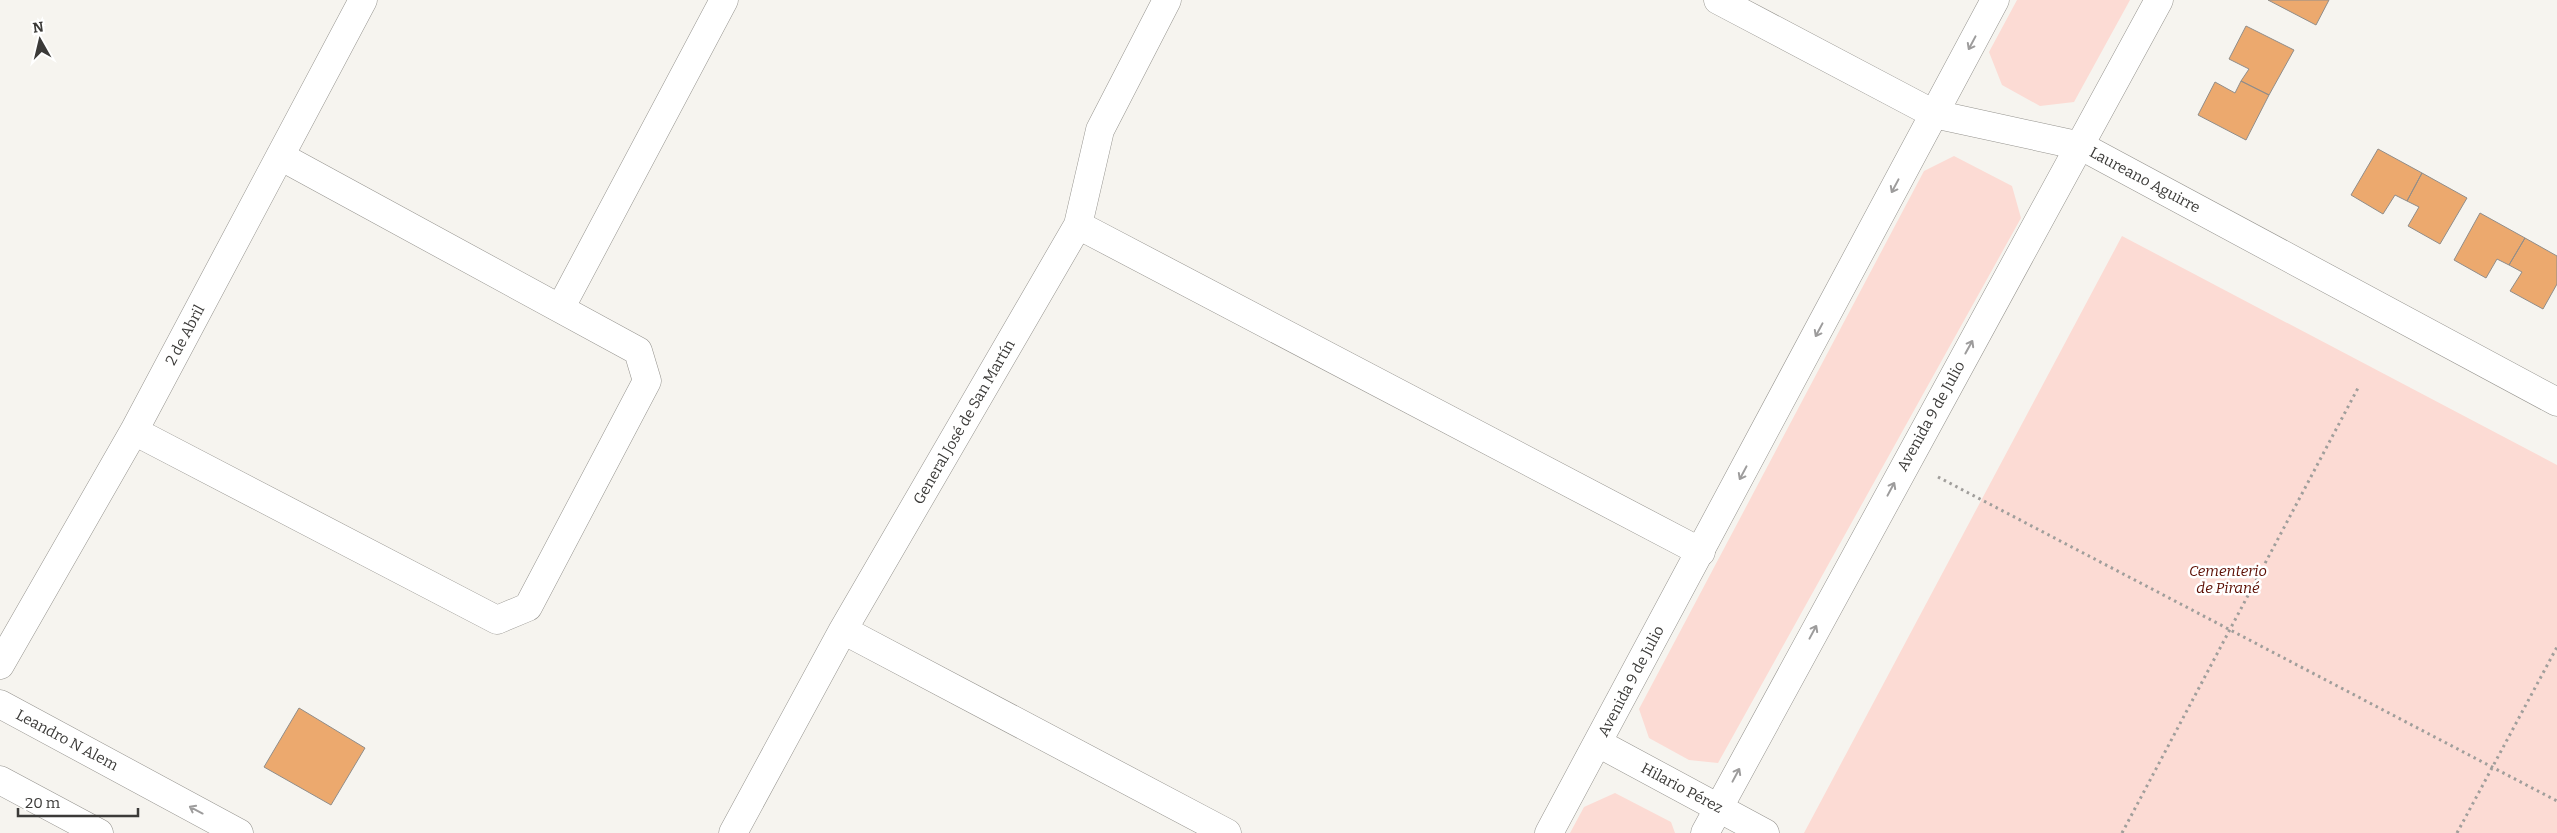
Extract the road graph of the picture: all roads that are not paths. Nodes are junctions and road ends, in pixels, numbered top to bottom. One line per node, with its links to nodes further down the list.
1 (363, 0): 9 (street, 2 de Abril)
2 (724, 0): 11 (street)
3 (1167, 0): 10 (street, General José de San Martín)
4 (1718, 0): 7 (street, Laureano Aguirre)
5 (1995, 0): 7 (street, Avenida 9 de Julio, one-way to 7)
6 (2159, 0): 8 (street, Avenida 9 de Julio)
7 (1934, 114): 8 (street, Laureano Aguirre); 14 (street, Avenida 9 de Julio, one-way to 14)
8 (2081, 146): 12 (street, Laureano Aguirre); 20 (street, Avenida 9 de Julio, one-way to 8)
9 (280, 156): 11 (street); 13 (street, 2 de Abril)
10 (1078, 225): 14 (street); 15 (street, General José de San Martín)
11 (561, 307): 13 (street)
12 (2557, 402)
13 (134, 431): 16 (street, 2 de Abril)
14 (1701, 552): 18 (street, Avenida 9 de Julio)
15 (843, 630): 23 (street, General José de San Martín); 24 (street)
16 (0, 665)
17 (0, 704): 22 (street, Leandro N Alem, one-way to 17)
18 (1598, 743): 20 (street, Hilario Pérez); 25 (street, Avenida 9 de Julio)
19 (0, 780): 21 (street)
20 (1718, 808): 26 (street, Avenida 9 de Julio); 27 (street, Hilario Pérez)
21 (99, 833)
22 (239, 833)
23 (733, 833)
24 (1227, 833)
25 (1549, 833)
26 (1704, 833)
27 (1766, 833)

